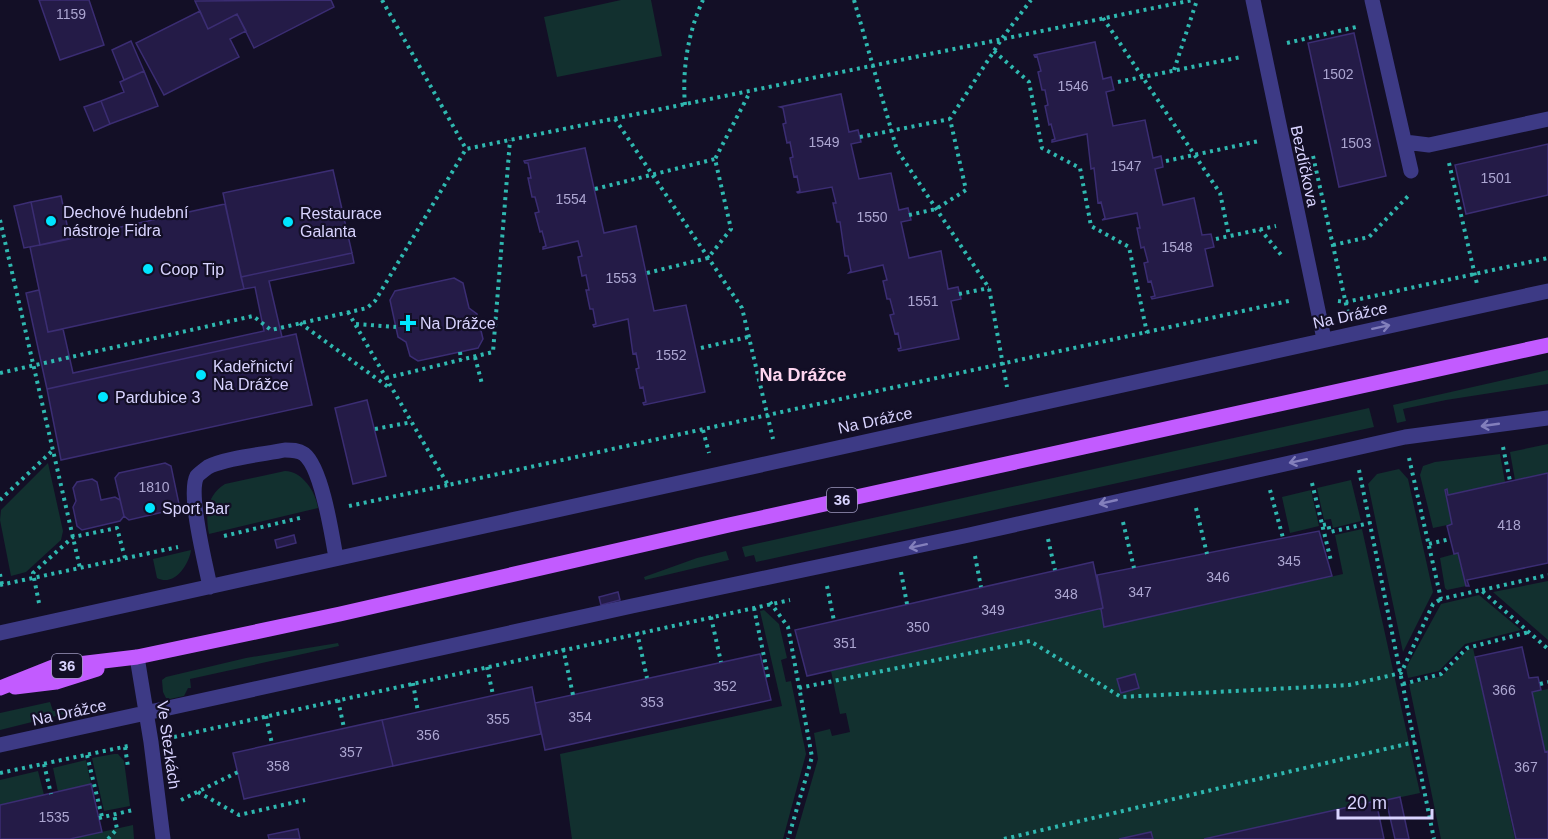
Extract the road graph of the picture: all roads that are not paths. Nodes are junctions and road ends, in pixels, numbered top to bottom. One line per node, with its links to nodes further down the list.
1 (1253, 0): 7 (street, Bezdíčkova)
2 (1372, 0): 4 (street)
3 (1548, 119): 4 (street)
4 (1405, 142): 5 (street)
5 (1411, 171)
6 (1548, 291): 7 (street, Na Drážce, one-way to 6)
7 (1324, 339): 10 (street, Na Drážce)
8 (1548, 345): 13 (main road, Na Drážce / 36)
9 (1548, 418): 15 (street, Na Drážce, one-way to 15)
10 (336, 558): 11 (street, Na Drážce); 11 (street)
11 (210, 587): 12 (street, Na Drážce)
12 (0, 633)
13 (137, 657): 14 (main road, Na Drážce / 36); 15 (street, Ve Stezkách)
14 (0, 688)
15 (146, 713): 16 (street, Na Drážce); 17 (street, Ve Stezkách)
16 (0, 745)
17 (163, 839)

